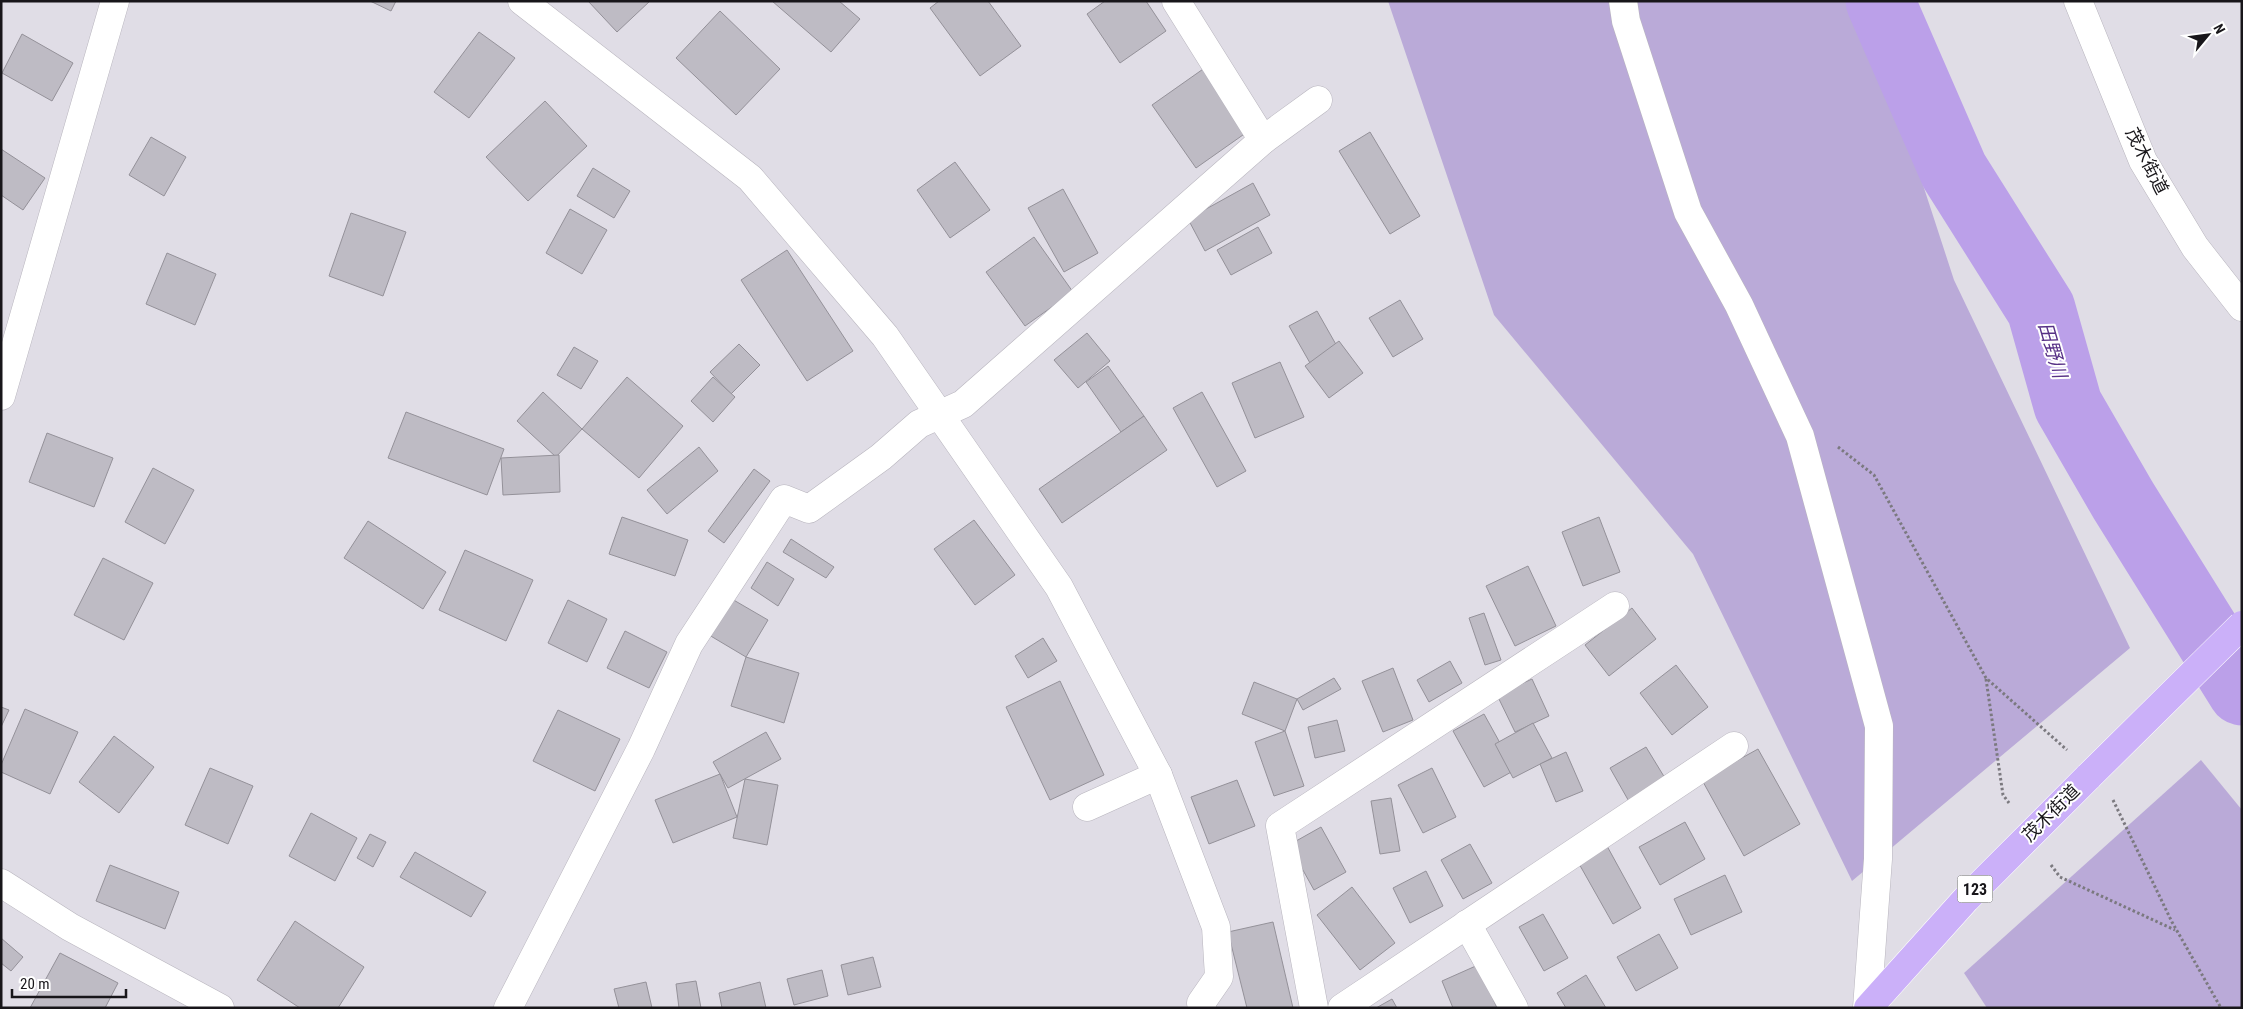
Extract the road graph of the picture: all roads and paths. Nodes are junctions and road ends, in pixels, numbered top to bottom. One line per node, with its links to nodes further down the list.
1 (115, 1): 9 (street)
2 (522, 1): 10 (street)
3 (1176, 1): 7 (street)
4 (1623, 1): 11 (street)
5 (2078, 1): 8 (street, 茂木街道)
6 (1318, 100): 7 (street)
7 (1264, 140): 10 (street)
8 (2242, 307)
9 (1, 396)
10 (940, 416): 17 (street); 26 (street)
11 (1800, 436): 14 (path); 31 (street)
12 (1615, 606): 28 (street)
13 (2242, 625): 31 (highway, 茂木街道 / 123, bridge)
14 (1986, 678): 16 (path); 19 (path)
15 (1734, 746): 23 (street)
16 (2071, 754)
17 (1158, 775): 20 (street); 27 (street)
18 (2110, 793): 24 (path)
19 (2009, 803)
20 (1087, 807)
21 (2051, 865): 24 (path)
22 (1, 882): 25 (street)
23 (1467, 924): 29 (street); 30 (street)
24 (2177, 930): 32 (path)
25 (220, 1008)
26 (508, 1008)
27 (1202, 1008)
28 (1314, 1008)
29 (1342, 1008)
30 (1514, 1008)
31 (1867, 1008)
32 (2222, 1008)

